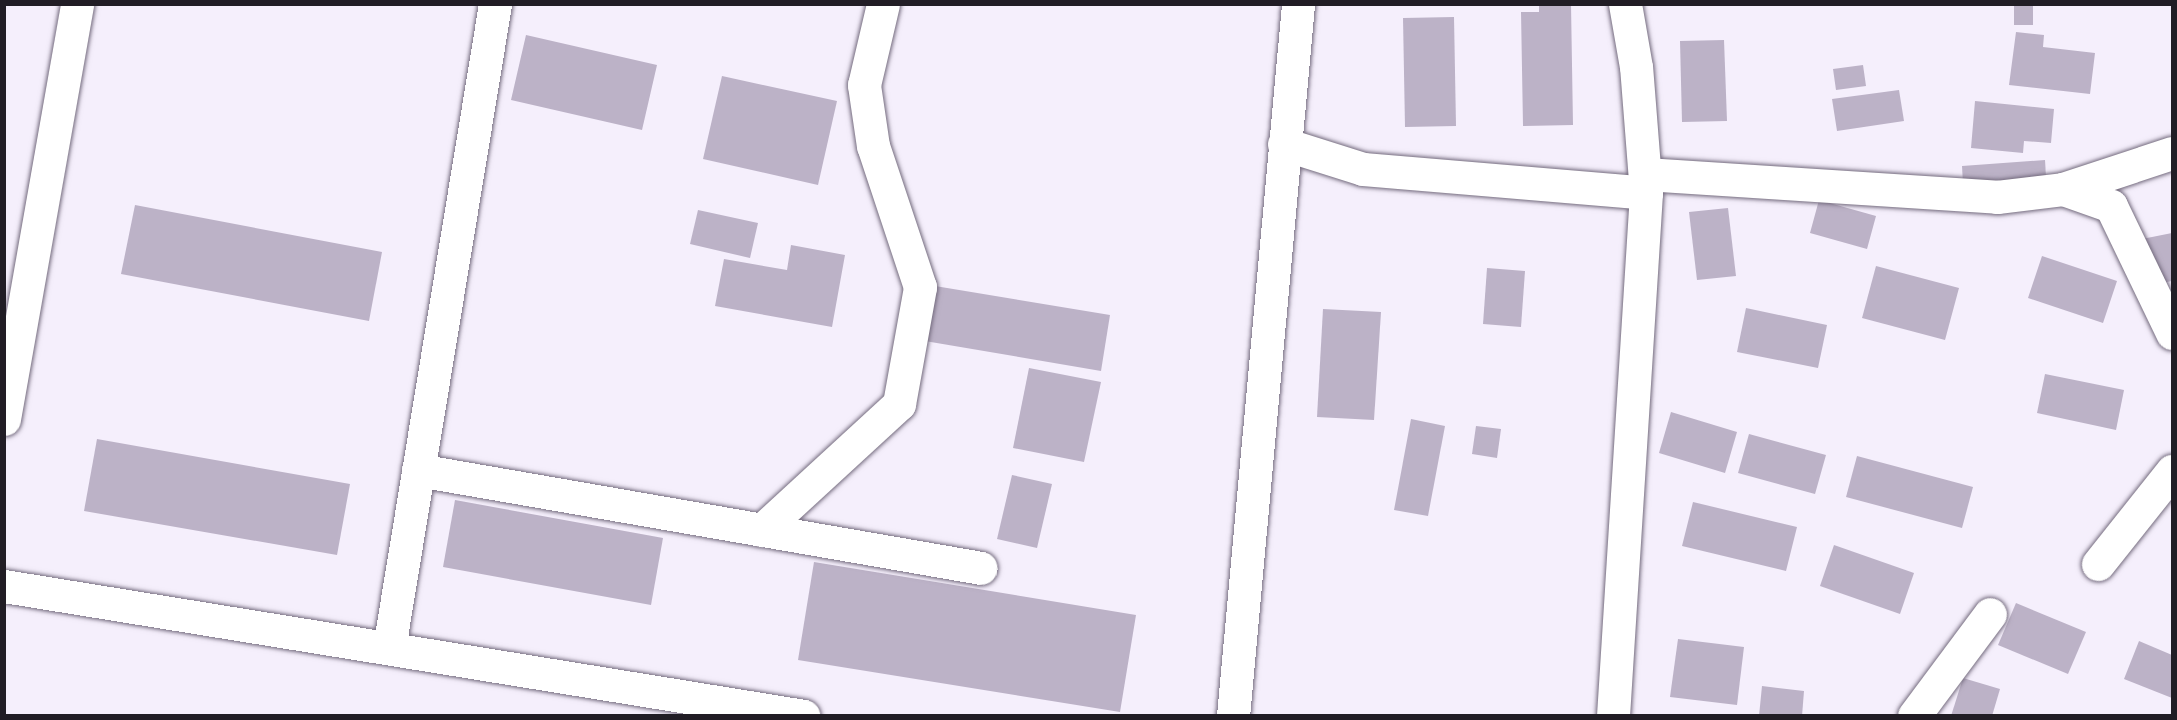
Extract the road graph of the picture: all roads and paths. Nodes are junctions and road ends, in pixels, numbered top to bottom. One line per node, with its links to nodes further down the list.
1 (77, 4): 11 (street)
2 (495, 4): 12 (street)
3 (883, 4): 14 (street)
4 (1298, 4): 6 (street)
5 (1625, 4): 8 (street)
6 (1284, 144): 8 (street); 22 (street)
7 (2172, 153): 9 (street)
8 (1646, 184): 9 (street); 23 (street)
9 (2063, 189): 10 (street)
10 (2172, 333)
11 (4, 419)
12 (418, 470): 14 (street); 19 (street)
13 (2172, 471): 15 (street)
14 (762, 530): 16 (street)
15 (2098, 564)
16 (981, 568)
17 (4, 586): 19 (street)
18 (1990, 614): 24 (street)
19 (389, 648): 20 (street)
20 (763, 712): 21 (street)
21 (804, 716)
22 (1233, 716)
23 (1613, 716)
24 (1914, 716)

